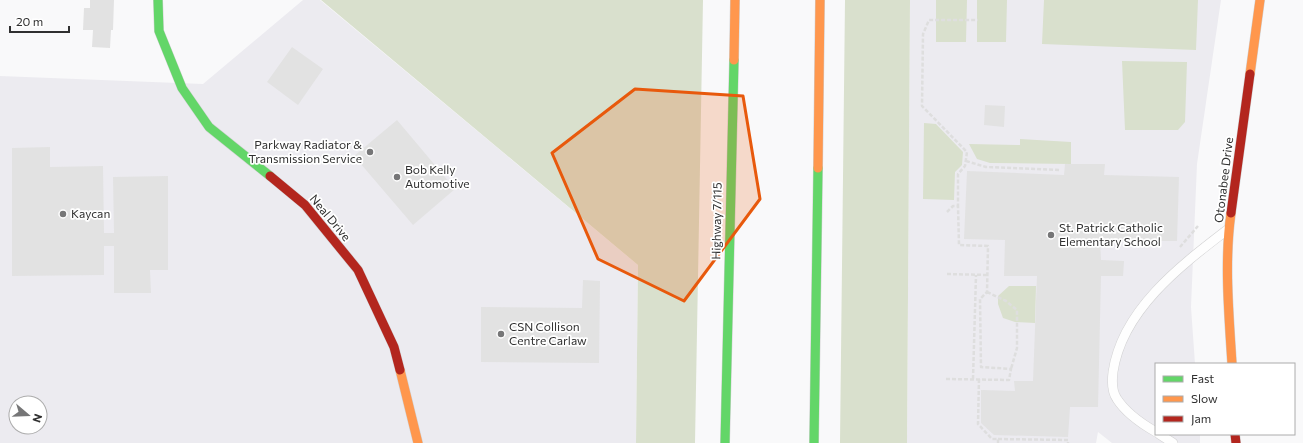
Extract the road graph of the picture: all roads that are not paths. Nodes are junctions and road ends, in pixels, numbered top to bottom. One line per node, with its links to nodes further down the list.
1 (158, 0): 9 (main road, Neal Drive)
2 (735, 0): 10 (main road, Highway 7/115)
3 (820, 0): 11 (main road)
4 (1260, 0): 5 (main road, Otonabee Drive)
5 (1229, 228): 6 (main road, Otonabee Drive); 7 (lane)
6 (1232, 363)
7 (1155, 431)
8 (1161, 435): 12 (lane)
9 (418, 443)
10 (725, 443)
11 (814, 443)
12 (1173, 443)

